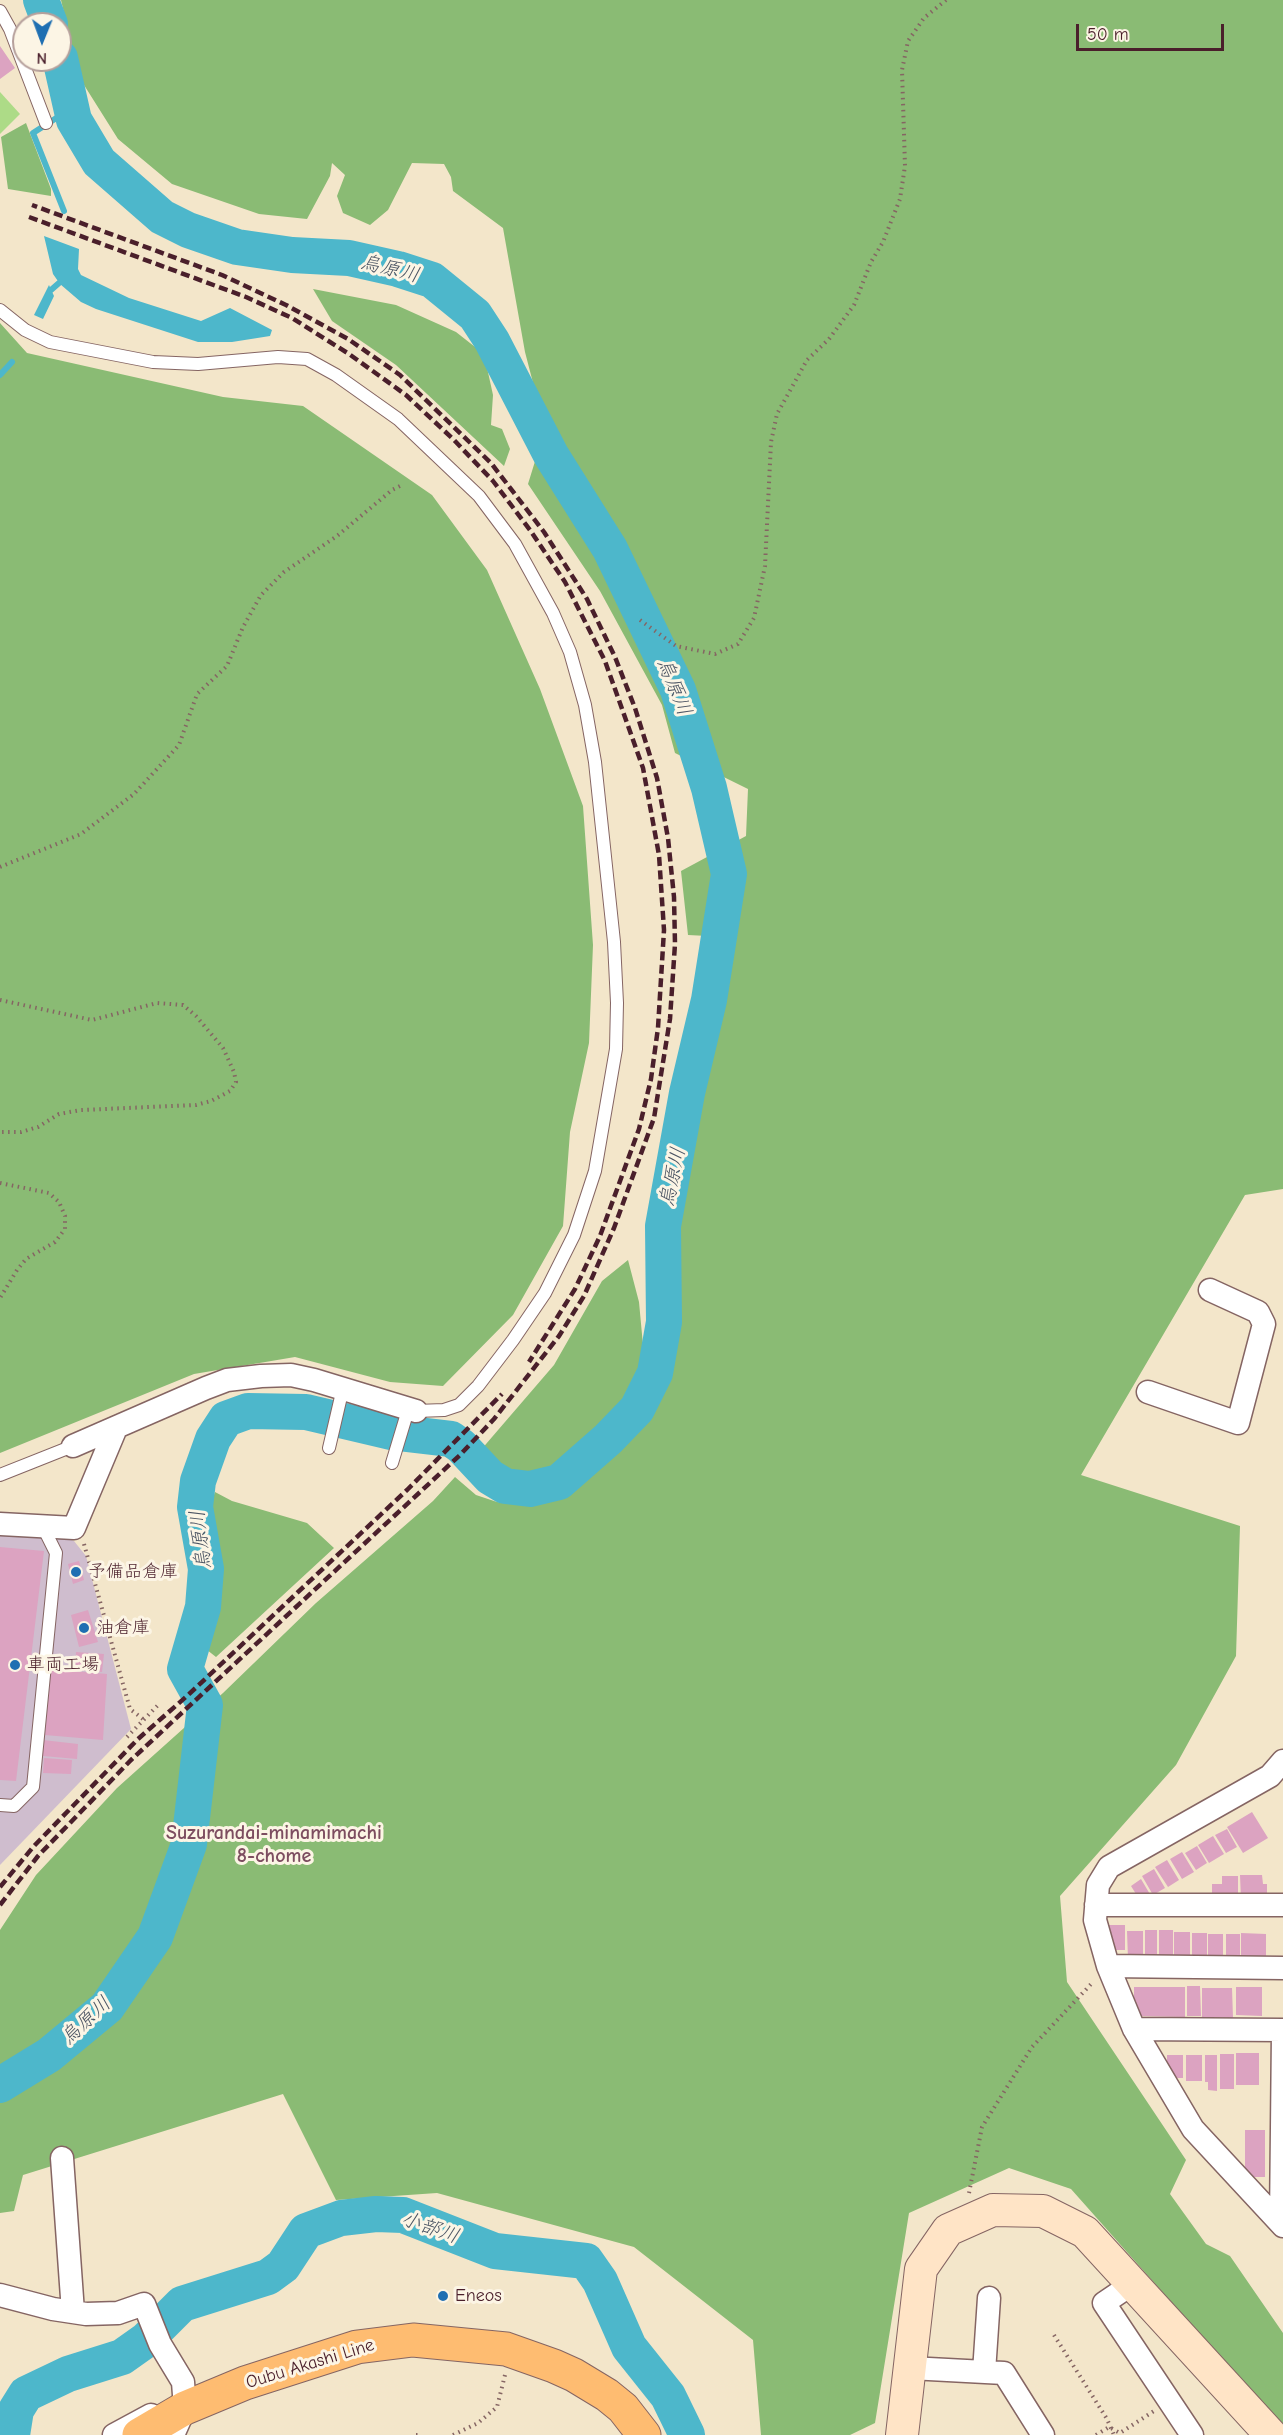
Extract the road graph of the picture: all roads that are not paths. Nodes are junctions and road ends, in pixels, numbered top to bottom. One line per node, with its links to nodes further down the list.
1 (0, 11): 2 (lane)
2 (45, 123)
3 (0, 310): 8 (lane)
4 (1210, 1290): 5 (street)
5 (1273, 1320): 7 (street)
6 (342, 1392): 8 (street); 9 (street); 11 (lane)
7 (1148, 1392)
8 (409, 1413): 12 (lane)
9 (116, 1428): 10 (street); 15 (street)
10 (73, 1446): 13 (lane)
11 (329, 1448)
12 (394, 1458)
13 (0, 1475)
14 (0, 1524): 15 (street)
15 (45, 1527): 17 (lane)
16 (1283, 1761): 18 (street)
17 (0, 1805)
18 (1096, 1905): 19 (street); 20 (street)
19 (1283, 1905)
20 (1108, 1966): 21 (street); 22 (street)
21 (1283, 1968)
22 (1134, 2029): 23 (street); 27 (street)
23 (1283, 2031): 24 (street)
24 (1283, 2076): 26 (street)
25 (62, 2158): 31 (street)
26 (1282, 2186): 27 (street)
27 (1282, 2224)
28 (1132, 2284): 32 (street); 40 (street); 41 (street)
29 (0, 2295): 31 (street)
30 (989, 2298): 33 (street)
31 (74, 2312): 34 (street)
32 (910, 2368): 33 (street); 38 (street)
33 (984, 2372): 39 (street)
34 (179, 2421): 35 (street); 36 (main road, Oubu Akashi Line); 37 (main road, Oubu Akashi Line)
35 (114, 2435)
36 (139, 2435)
37 (644, 2435)
38 (902, 2435)
39 (1044, 2435)
40 (1192, 2435)
41 (1271, 2435)

